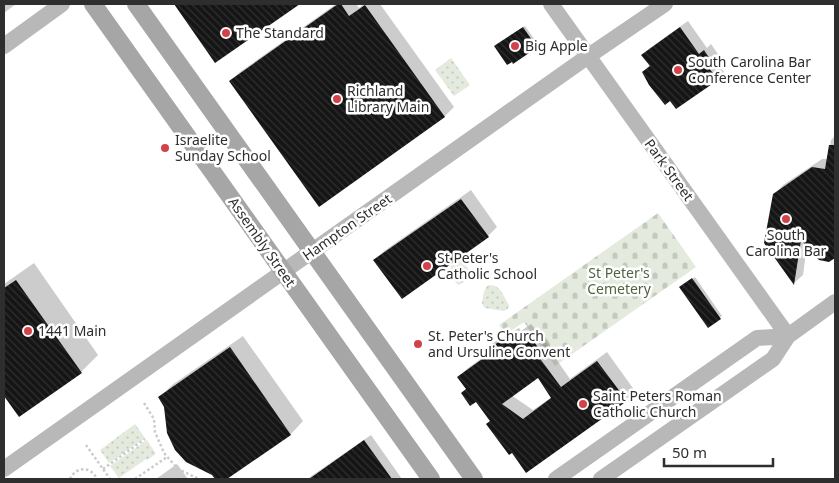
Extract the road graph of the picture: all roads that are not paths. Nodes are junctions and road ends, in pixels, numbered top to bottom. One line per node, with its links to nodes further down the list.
1 (62, 4): 6 (main road)
2 (93, 4): 9 (main road, Assembly Street)
3 (136, 4): 8 (main road)
4 (551, 4): 7 (main road, Park Street)
5 (665, 4): 7 (main road, Hampton Street)
6 (4, 46)
7 (587, 56): 8 (main road, Hampton Street); 11 (main road, Park Street)
8 (312, 252): 9 (main road, Hampton Street); 14 (main road)
9 (283, 272): 12 (main road, Hampton Street); 13 (main road, Assembly Street)
10 (835, 302): 11 (main road)
11 (788, 336): 15 (main road); 16 (main road)
12 (8, 469)
13 (431, 479)
14 (474, 479)
15 (556, 479)
16 (600, 479)

